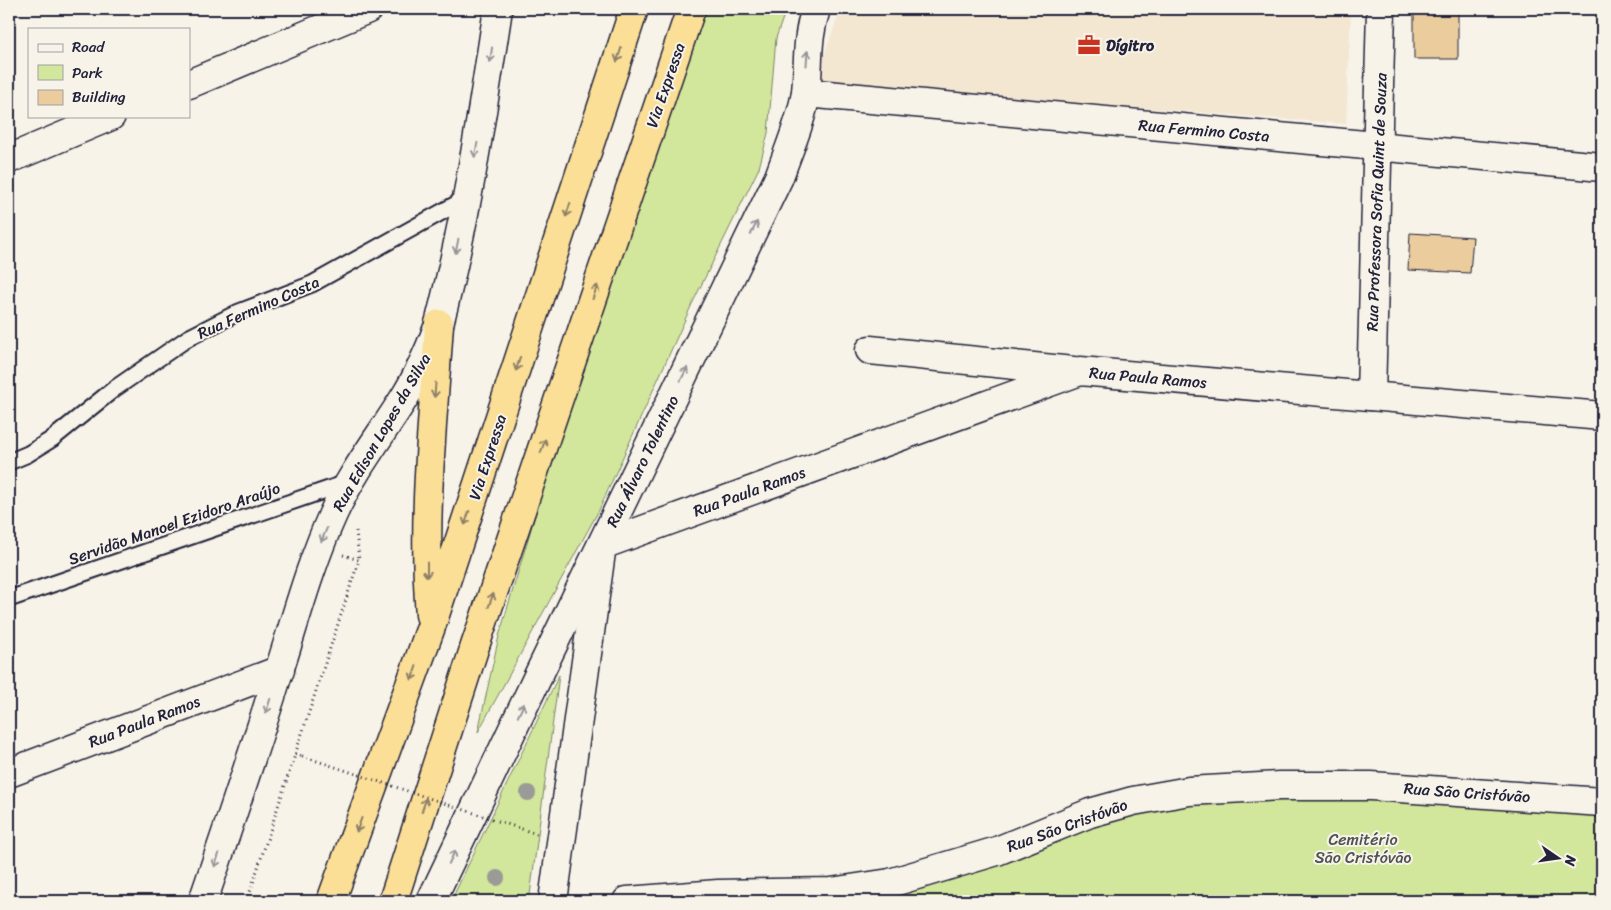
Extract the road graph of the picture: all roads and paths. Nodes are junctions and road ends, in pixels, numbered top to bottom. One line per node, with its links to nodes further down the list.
1 (368, 9): 7 (street)
2 (498, 9): 13 (street, Rua Edison Lopes da Silva, one-way to 13)
3 (634, 9): 24 (highway, Via Expressa, one-way to 24)
4 (691, 9): 34 (highway, Via Expressa, one-way to 4)
5 (816, 9): 8 (street, Rua Álvaro Tolentino, one-way to 5)
6 (1381, 9): 10 (street, Rua Professora Sofia Quint de Souza)
7 (190, 84)
8 (806, 94): 10 (street, Rua Fermino Costa); 21 (street, Rua Álvaro Tolentino, one-way to 8)
9 (106, 118): 11 (street)
10 (1377, 146): 12 (street, Rua Fermino Costa); 17 (street, Rua Professora Sofia Quint de Souza)
11 (9, 159)
12 (1602, 167)
13 (467, 198): 14 (street, Rua Edison Lopes da Silva, one-way to 14); 19 (lane, Rua Fermino Costa)
14 (439, 324): 20 (street, Rua Edison Lopes da Silva); 24 (highway, one-way to 24)
15 (870, 350): 16 (street)
16 (1080, 371): 17 (street, Rua Paula Ramos); 21 (street, Rua Paula Ramos)
17 (1371, 396): 18 (street, Rua Paula Ramos)
18 (1602, 416)
19 (9, 462)
20 (350, 481): 23 (lane, Servidão Manoel Ezidoro Araújo); 25 (street, Rua Edison Lopes da Silva, one-way to 25)
21 (602, 544): 29 (street); 35 (street, Rua Álvaro Tolentino, one-way to 21)
22 (358, 562): 26 (path)
23 (9, 599)
24 (431, 627): 33 (highway, Via Expressa, one-way to 33)
25 (280, 670): 27 (street, Rua Paula Ramos); 31 (street, Rua Edison Lopes da Silva, one-way to 31)
26 (295, 754): 29 (path, bridge); 32 (path)
27 (9, 773)
28 (1602, 802): 30 (street, Rua São Cristóvão)
29 (562, 842): 36 (street)
30 (833, 897): 37 (street, Rua São Cristóvão)
31 (203, 901)
32 (247, 901)
33 (331, 901)
34 (393, 901)
35 (431, 901)
36 (553, 901)
37 (627, 901)

